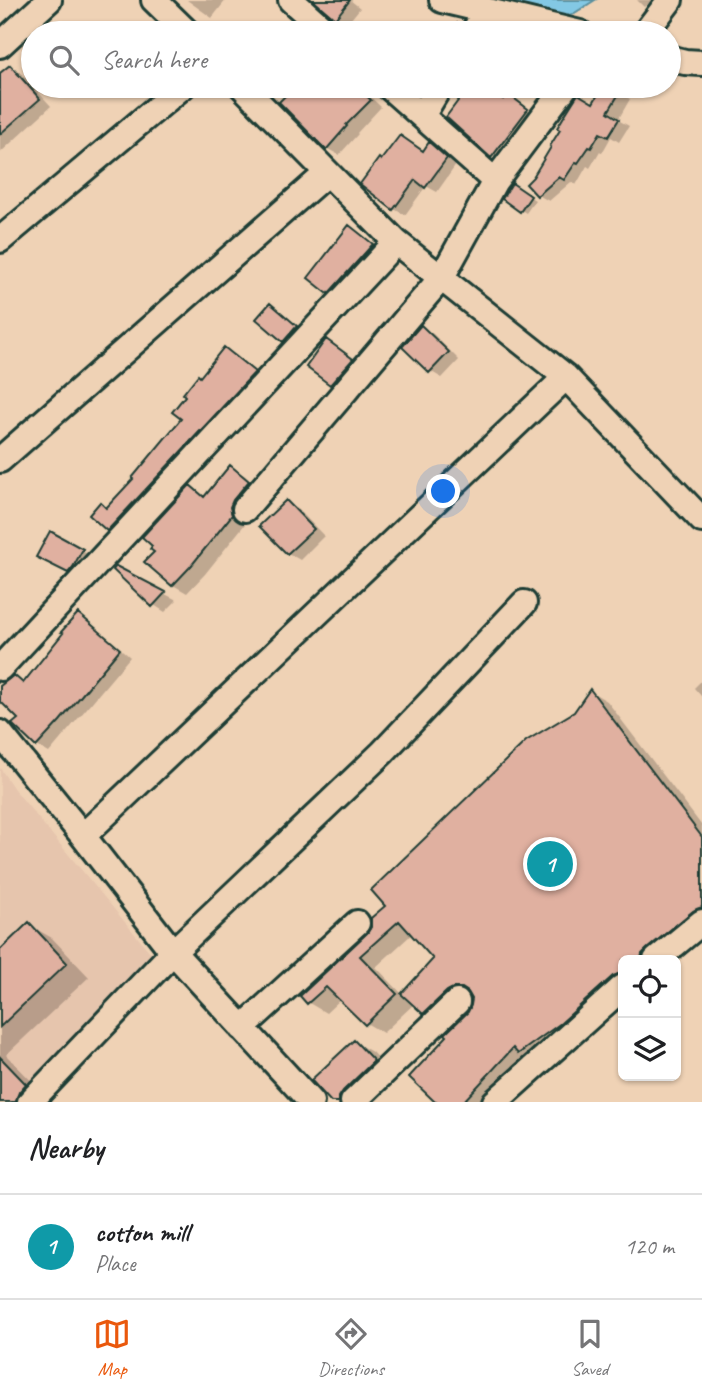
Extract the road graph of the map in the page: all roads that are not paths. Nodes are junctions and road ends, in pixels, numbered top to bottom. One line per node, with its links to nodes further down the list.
1 (49, 0): 7 (street)
2 (154, 0): 8 (street)
3 (291, 0): 9 (street)
4 (442, 0): 6 (street)
5 (670, 0): 12 (street)
6 (486, 11): 10 (street); 11 (street)
7 (26, 21)
8 (176, 21)
9 (315, 21)
10 (480, 21)
11 (529, 21)
12 (654, 21)
13 (21, 26): 14 (street)
14 (0, 45)
15 (681, 61): 16 (street)
16 (702, 63)
17 (169, 98): 25 (street)
18 (254, 98): 23 (street)
19 (402, 98): 22 (street)
20 (433, 98): 22 (street)
21 (557, 98): 24 (street)
22 (422, 116): 24 (street)
23 (327, 173): 26 (street); 29 (street)
24 (495, 181): 27 (street)
25 (0, 240)
26 (396, 242): 27 (street); 33 (street)
27 (442, 277): 28 (street); 30 (street)
28 (566, 377): 31 (street); 35 (street)
29 (0, 460)
30 (245, 509)
31 (702, 520)
32 (524, 603): 38 (street)
33 (0, 668)
34 (0, 733): 35 (street)
35 (83, 836): 38 (street)
36 (702, 922): 39 (street)
37 (357, 923): 42 (street)
38 (173, 953): 42 (street); 44 (street)
39 (662, 955)
40 (618, 992): 46 (street)
41 (457, 1002): 45 (street)
42 (242, 1028): 43 (street)
43 (308, 1101)
44 (30, 1102)
45 (353, 1102)
46 (495, 1102)

